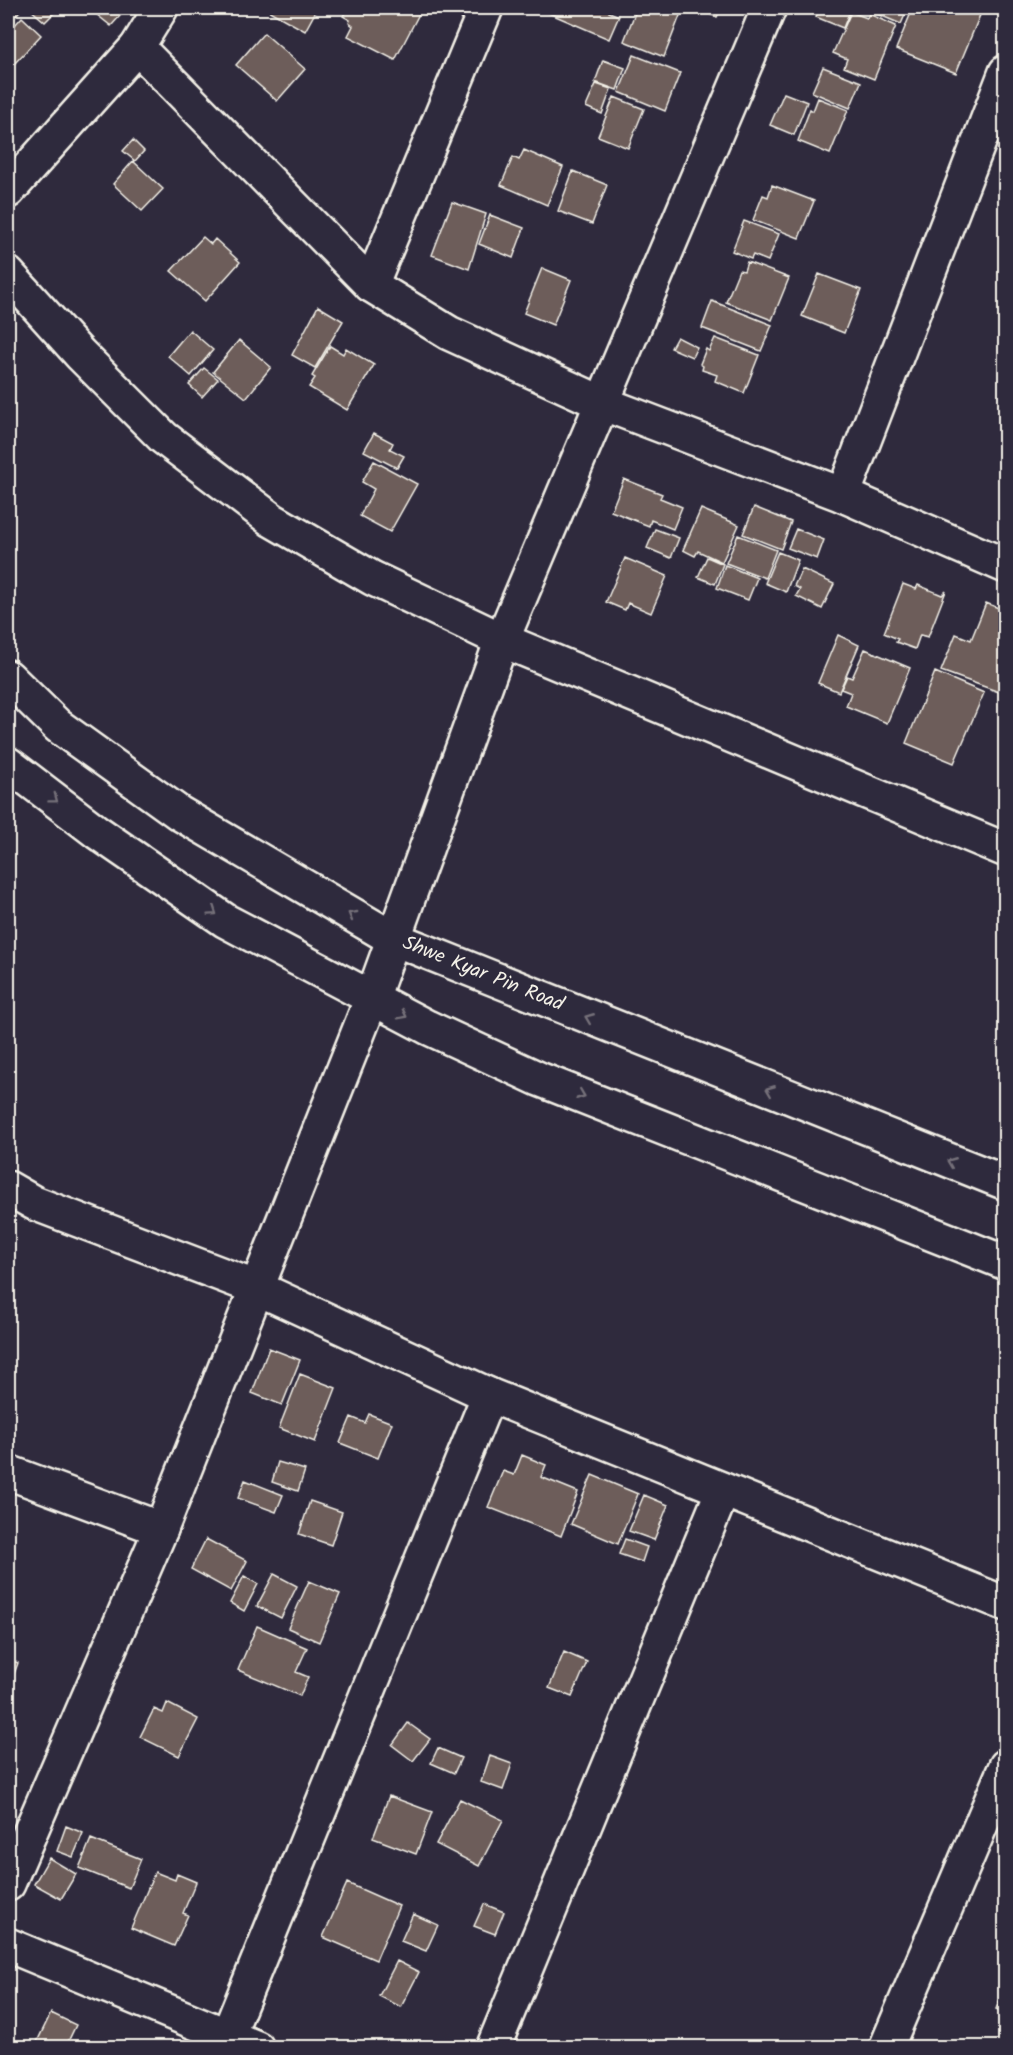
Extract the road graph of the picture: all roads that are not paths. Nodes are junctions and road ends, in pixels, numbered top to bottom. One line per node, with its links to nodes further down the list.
1 (161, 8): 4 (street)
2 (486, 8): 8 (street)
3 (769, 8): 9 (street)
4 (137, 46): 6 (street); 8 (street)
5 (1005, 72): 10 (street)
6 (8, 191)
7 (8, 274): 12 (street)
8 (371, 285): 9 (street)
9 (602, 403): 10 (street); 12 (street)
10 (843, 495): 11 (street)
11 (1005, 566)
12 (502, 640): 15 (street); 16 (street)
13 (8, 677): 16 (street, Shwe Kyar Pin Road, one-way to 13)
14 (8, 764): 17 (street, one-way to 17)
15 (1005, 850)
16 (392, 938): 17 (street); 18 (street, Shwe Kyar Pin Road, one-way to 16)
17 (372, 998): 20 (street, one-way to 20); 21 (street)
18 (1005, 1183)
19 (8, 1188): 21 (street)
20 (1005, 1263)
21 (257, 1288): 22 (street); 25 (street)
22 (489, 1395): 24 (street); 30 (street)
23 (8, 1472): 25 (street)
24 (723, 1490): 26 (street); 31 (street)
25 (161, 1529): 28 (street)
26 (1005, 1604)
27 (1005, 1766): 32 (street)
28 (8, 1884)
29 (8, 1945): 30 (street)
30 (242, 2041)
31 (493, 2048)
32 (886, 2048)

